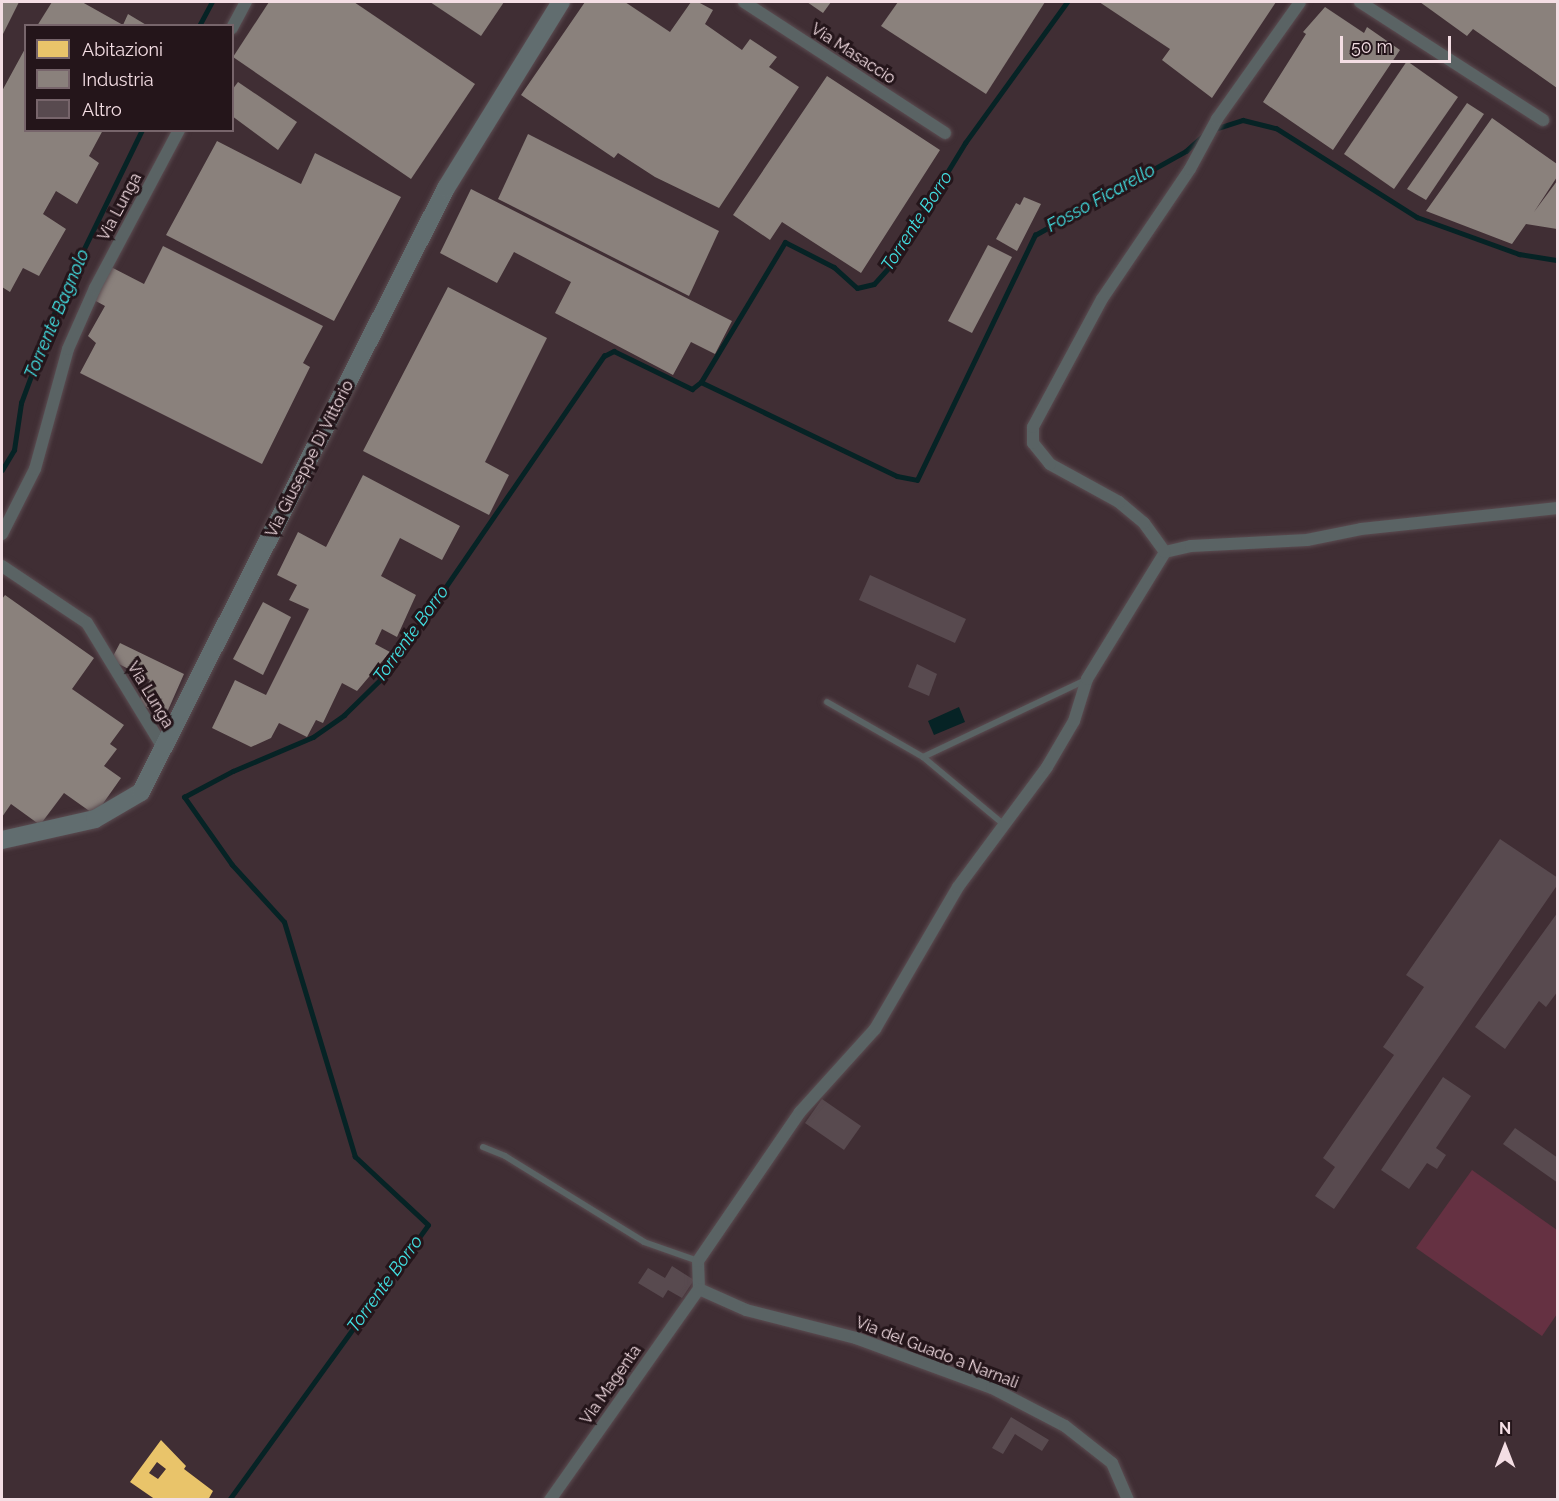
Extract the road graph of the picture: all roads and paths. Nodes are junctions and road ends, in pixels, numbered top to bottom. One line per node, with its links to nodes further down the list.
1 (246, 2): 6 (street)
2 (561, 2): 16 (street, Via Giuseppe Di Vittorio)
3 (744, 2): 9 (street, Via Masaccio)
4 (1300, 2): 12 (street)
5 (1360, 2): 7 (street)
6 (234, 24)
7 (1543, 120)
8 (178, 132): 11 (street, Via Lunga)
9 (945, 133)
10 (1557, 508): 12 (street)
11 (2, 534)
12 (1165, 552): 14 (street)
13 (2, 566): 16 (street, Via Lunga)
14 (1087, 679): 17 (lane); 18 (street)
15 (827, 702): 17 (lane)
16 (164, 749): 19 (street, Via Giuseppe Di Vittorio)
17 (923, 757): 18 (lane)
18 (1002, 823): 21 (street)
19 (2, 840)
20 (483, 1147): 21 (lane)
21 (698, 1261): 22 (street)
22 (699, 1289): 23 (street, Via Magenta); 24 (street, Via del Guado a Narnali)
23 (550, 1500)
24 (1128, 1500)

